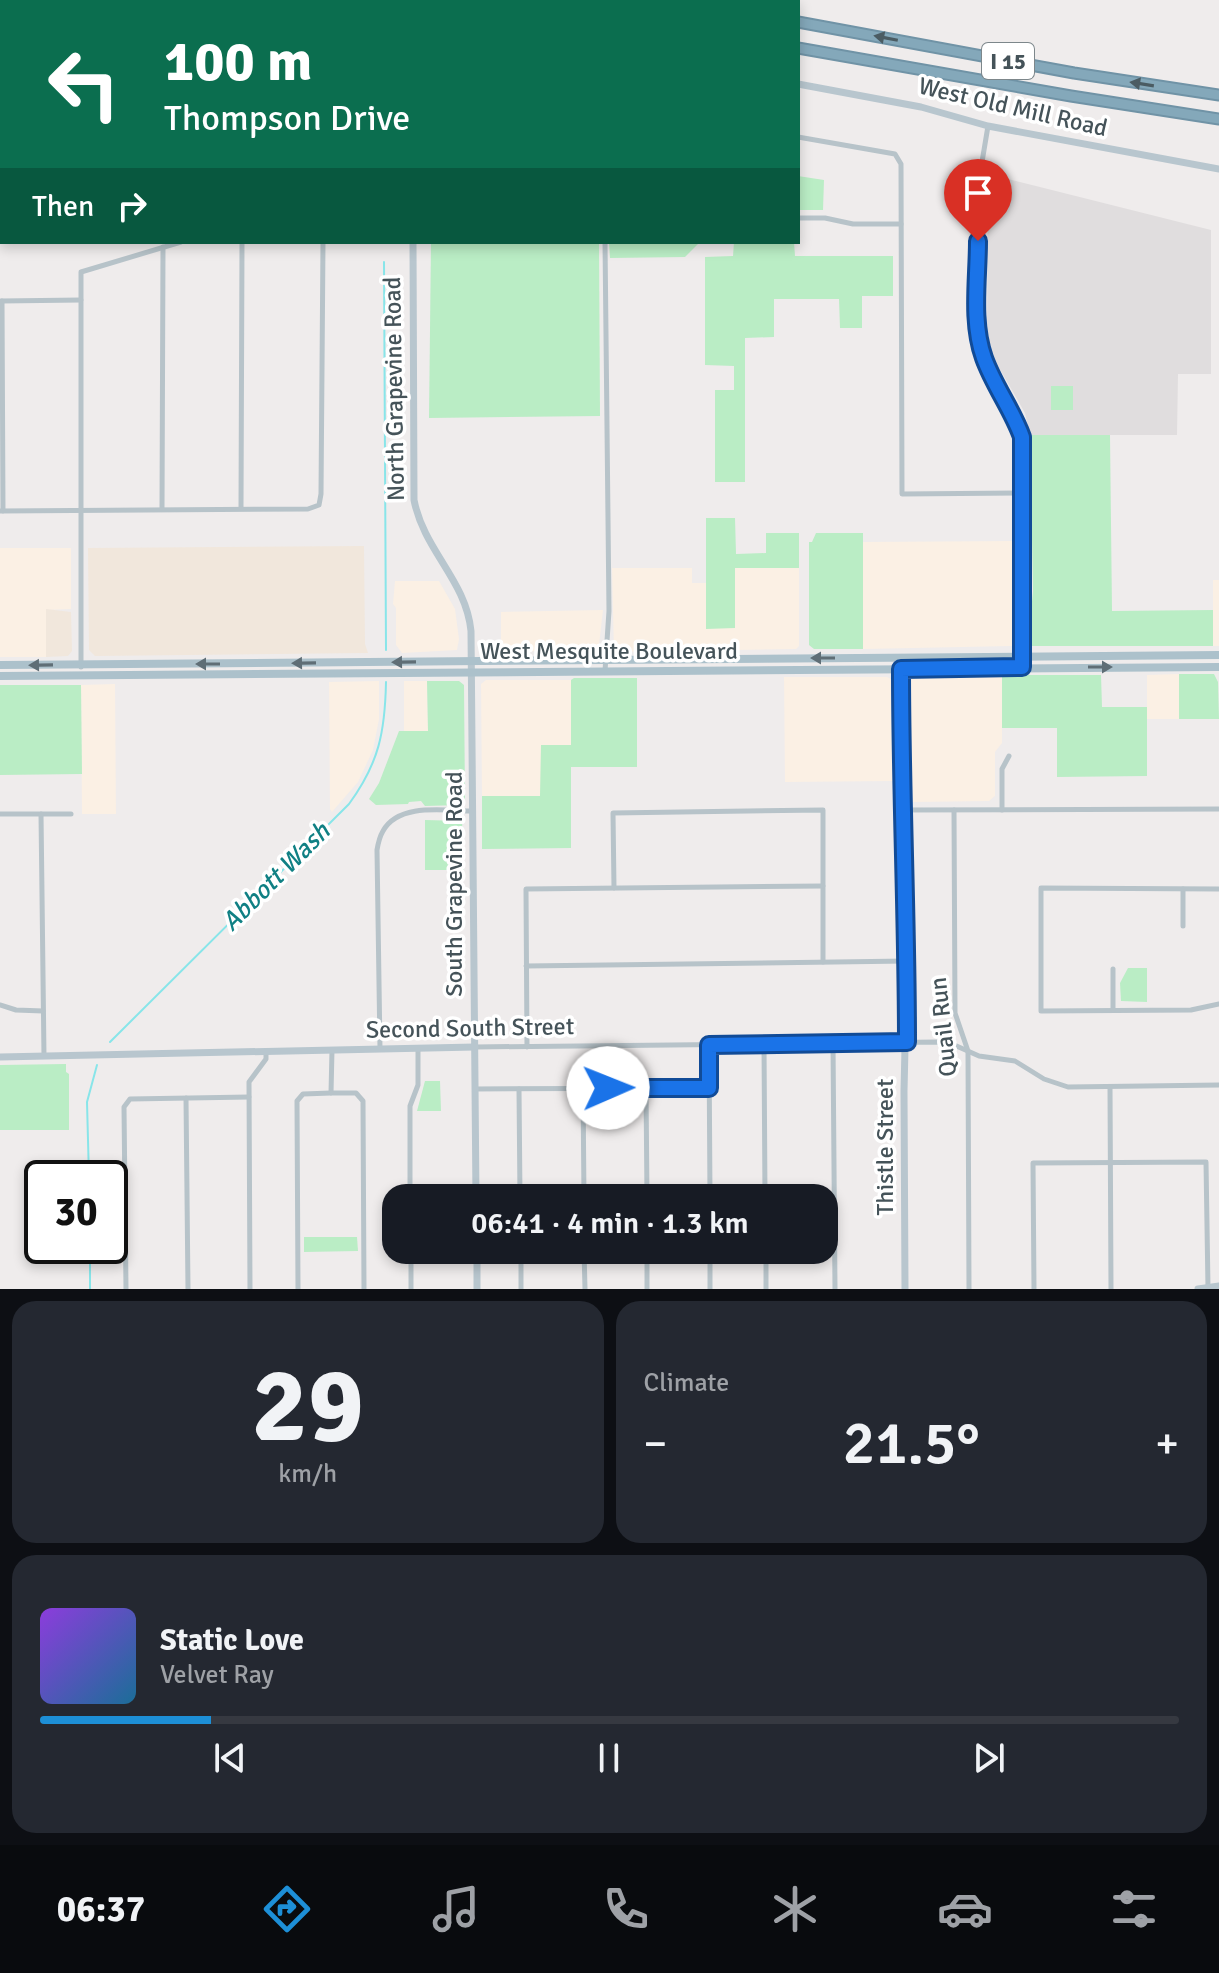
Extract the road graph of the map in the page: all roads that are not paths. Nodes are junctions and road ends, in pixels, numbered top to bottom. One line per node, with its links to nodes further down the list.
1 (800, 22): 4 (highway, I 15, one-way to 1)
2 (800, 48): 5 (highway, I 15)
3 (800, 84): 6 (street, West Old Mill Road)
4 (1219, 95)
5 (1219, 119)
6 (988, 126): 8 (street, West Old Mill Road); 19 (street)
7 (800, 137): 10 (street)
8 (1219, 169)
9 (800, 218): 10 (street)
10 (901, 224): 19 (street)
11 (174, 244): 16 (street)
12 (242, 244): 20 (street)
13 (323, 244): 20 (street)
14 (413, 244): 32 (street, North Grapevine Road)
15 (605, 244): 27 (street)
16 (163, 247): 17 (street); 21 (street)
17 (81, 300): 18 (street); 23 (street)
18 (1, 301): 22 (street)
19 (1022, 493): 25 (street)
20 (241, 508): 21 (street)
21 (162, 509): 23 (street)
22 (2, 511): 23 (street)
23 (81, 511): 30 (street)
24 (1219, 655): 25 (main road, West Mesquite Boulevard)
25 (1022, 656): 26 (main road, West Mesquite Boulevard); 33 (street)
26 (901, 657): 28 (main road, West Mesquite Boulevard, one-way to 28); 35 (main road)
27 (605, 659): 28 (main road, West Mesquite Boulevard); 32 (main road, West Mesquite Boulevard); 37 (street)
28 (670, 659): 36 (main road)
29 (272, 663): 30 (main road, West Mesquite Boulevard, one-way to 30); 32 (main road, West Mesquite Boulevard, one-way to 29); 38 (main road)
30 (81, 664): 31 (main road, West Mesquite Boulevard, one-way to 31); 40 (street)
31 (0, 665)
32 (472, 666): 37 (main road, West Mesquite Boulevard); 38 (main road, West Mesquite Boulevard); 46 (street, South Grapevine Road)
33 (1022, 667): 34 (main road, West Mesquite Boulevard, one-way to 34); 35 (main road, West Mesquite Boulevard)
34 (1219, 667)
35 (901, 669): 36 (main road, West Mesquite Boulevard); 43 (street, Thistle Street)
36 (670, 670): 37 (main road, West Mesquite Boulevard)
37 (605, 671)
38 (273, 674): 40 (main road, West Mesquite Boulevard)
39 (0, 676): 40 (main road, West Mesquite Boulevard)
40 (81, 676)
41 (1009, 756): 45 (street)
42 (1219, 809): 45 (street)
43 (901, 810): 44 (street); 55 (street, Thistle Street)
44 (954, 810): 45 (street); 73 (street, Quail Run)
45 (1002, 810)
46 (473, 811): 67 (street, South Grapevine Road); 70 (street)
47 (0, 814): 48 (street)
48 (41, 814): 49 (street); 62 (street)
49 (71, 814)
50 (823, 886): 51 (street); 51 (street); 56 (street)
51 (614, 888): 57 (street)
52 (1183, 889): 53 (street); 54 (street); 61 (street)
53 (1219, 889)
54 (1183, 926)
55 (907, 961): 56 (street); 63 (street, Thistle Street)
56 (823, 962): 57 (street)
57 (526, 966): 68 (street)
58 (1113, 969): 61 (street)
59 (1219, 1004): 61 (street)
60 (0, 1005): 62 (street)
61 (1113, 1010)
62 (43, 1011): 74 (street)
63 (907, 1042): 64 (street, Second South Street); 73 (street, Second South Street); 116 (street, Thistle Street)
64 (833, 1043): 65 (street, Second South Street); 115 (street)
65 (764, 1044): 66 (street, Second South Street); 93 (street)
66 (709, 1045): 68 (street, Second South Street); 80 (street)
67 (475, 1047): 68 (street, Second South Street); 69 (street, Second South Street); 81 (street, South Grapevine Road)
68 (527, 1047)
69 (418, 1048): 70 (street, Second South Street); 87 (street)
70 (380, 1049): 71 (street, Second South Street)
71 (332, 1050): 72 (street, Second South Street); 83 (street)
72 (266, 1051): 74 (street, Second South Street); 84 (street)
73 (968, 1051): 77 (street, Second South Street); 117 (street, Quail Run)
74 (44, 1056): 75 (street, Second South Street)
75 (0, 1057)
76 (1219, 1085): 77 (street, Second South Street)
77 (1110, 1087): 86 (street)
78 (583, 1088): 79 (street); 82 (street); 90 (street)
79 (646, 1088): 80 (street); 91 (street)
80 (709, 1088): 92 (street)
81 (475, 1089): 82 (street); 88 (street, South Grapevine Road)
82 (519, 1089): 89 (street)
83 (331, 1093): 106 (street); 107 (street)
84 (249, 1097): 85 (street); 105 (street)
85 (186, 1098): 103 (street); 104 (street)
86 (1111, 1163): 102 (street); 118 (street); 119 (street)
87 (410, 1184)
88 (476, 1184)
89 (520, 1184)
90 (584, 1184)
91 (647, 1184)
92 (710, 1184)
93 (765, 1184)
94 (411, 1264): 108 (street)
95 (477, 1264): 109 (street)
96 (521, 1264): 110 (street)
97 (584, 1264): 111 (street)
98 (647, 1264): 112 (street)
99 (710, 1264): 113 (street)
100 (766, 1264): 114 (street)
101 (1219, 1286): 102 (street)
102 (1208, 1288): 120 (street)
103 (126, 1289)
104 (188, 1289)
105 (250, 1289)
106 (298, 1289)
107 (364, 1289)
108 (411, 1289)
109 (477, 1289)
110 (521, 1289)
111 (585, 1289)
112 (647, 1289)
113 (710, 1289)
114 (766, 1289)
115 (835, 1289)
116 (905, 1289)
117 (969, 1289)
118 (1034, 1289)
119 (1111, 1289)
120 (1198, 1289)

